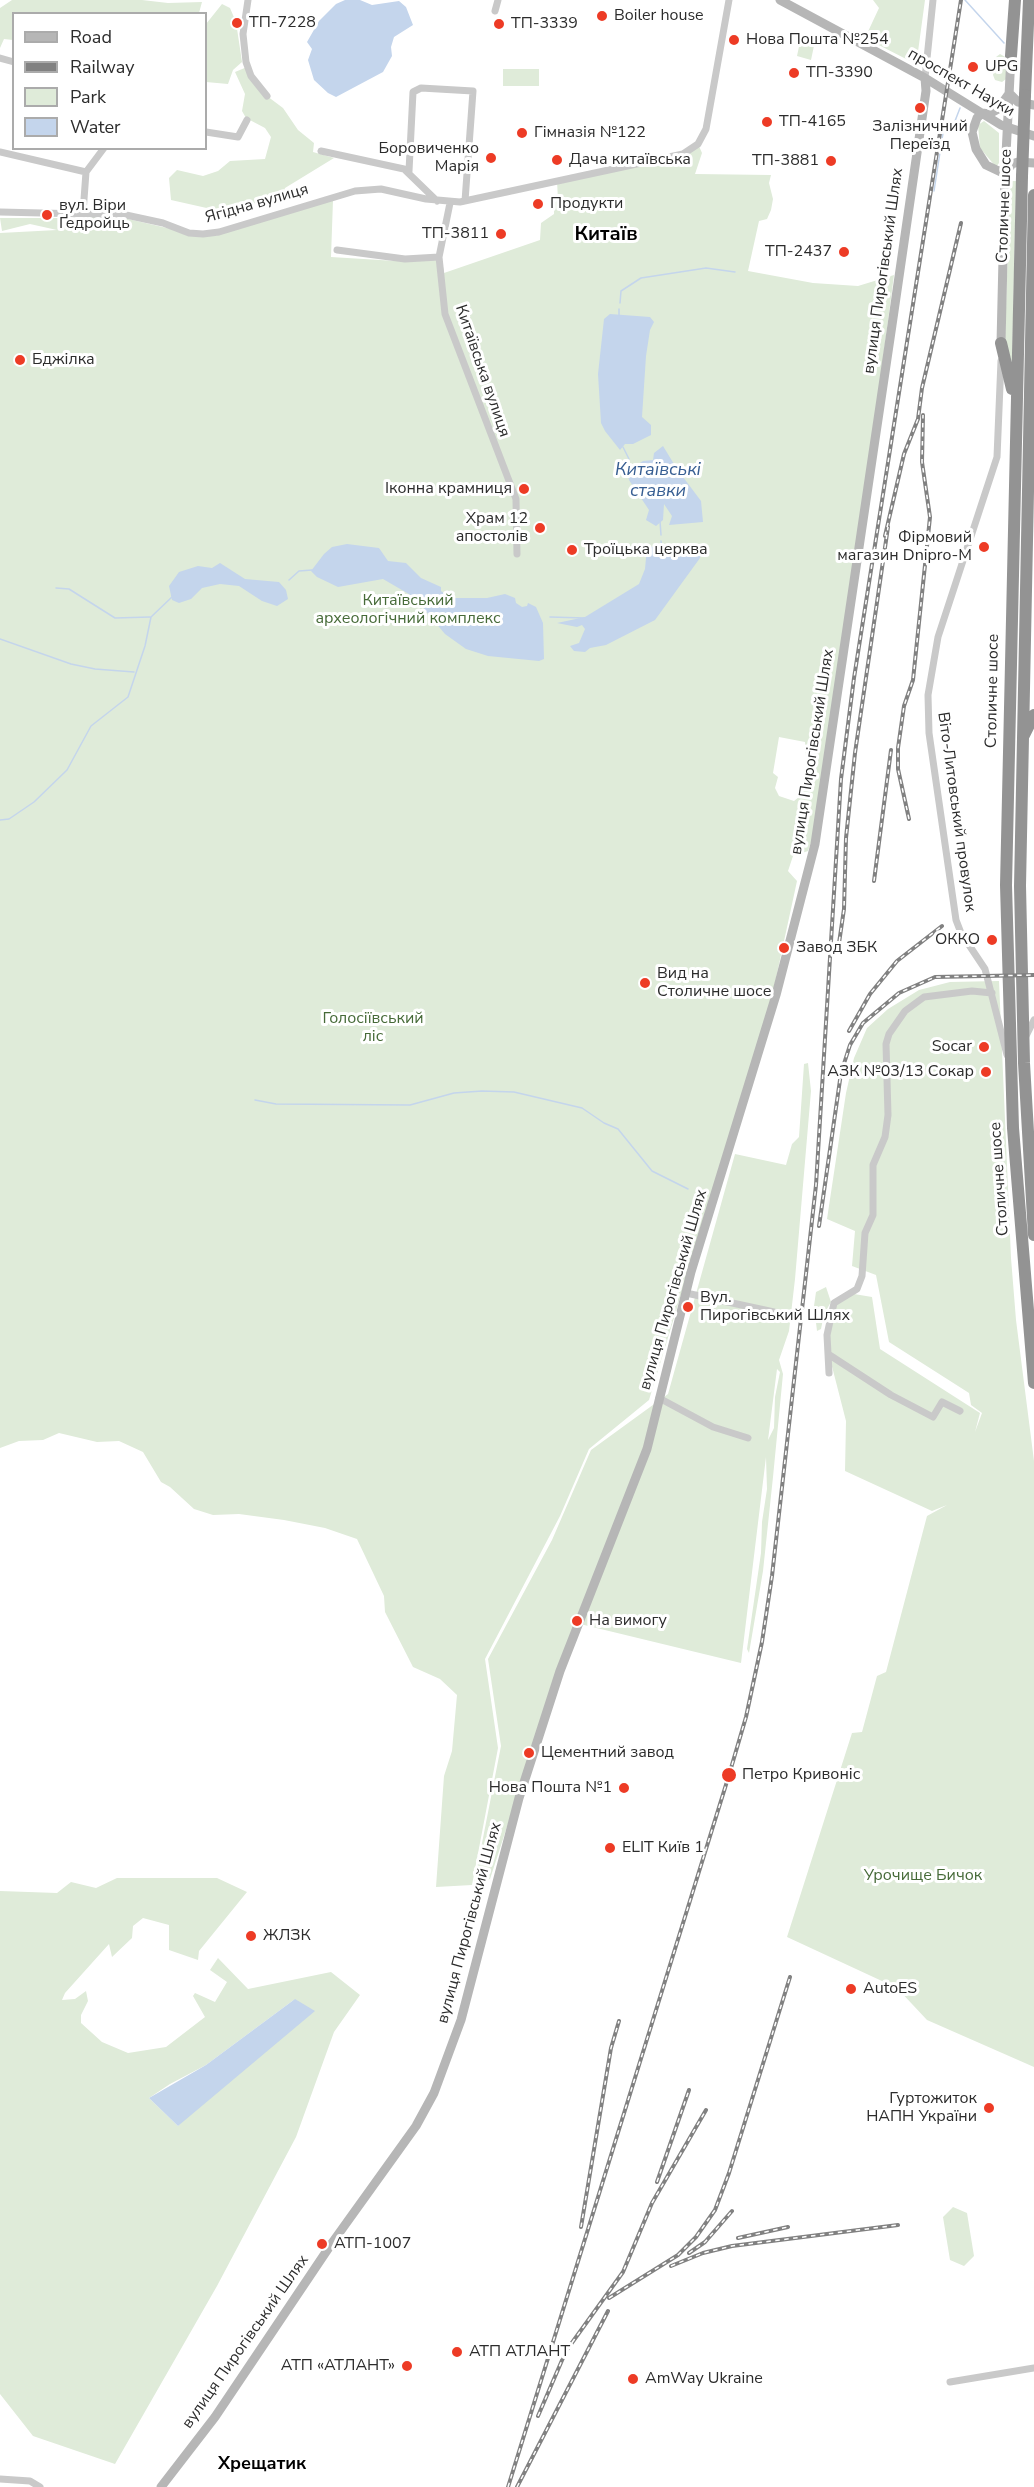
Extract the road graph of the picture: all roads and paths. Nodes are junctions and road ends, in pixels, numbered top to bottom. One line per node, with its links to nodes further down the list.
1 (248, 0): 12 (street)
2 (498, 0): 8 (street)
3 (729, 0): 28 (street)
4 (780, 0): 10 (street, проспект Науки)
5 (933, 0): 10 (street, вулиця Пирогівський Шлях)
6 (1015, 0): 9 (highway)
7 (1029, 0): 36 (highway, Столичне шосе, bridge)
8 (495, 11)
9 (1011, 56): 11 (street)
10 (925, 78): 14 (street, проспект Науки); 47 (street, вулиця Пирогівський Шлях)
11 (1009, 93): 13 (street); 14 (street); 16 (street)
12 (267, 96)
13 (1034, 105)
14 (982, 113): 16 (street, проспект Науки); 25 (street)
15 (247, 120): 17 (street)
16 (1007, 127): 18 (street, проспект Науки); 25 (street)
17 (207, 132)
18 (1034, 136)
19 (102, 150): 24 (street)
20 (321, 151): 23 (street)
21 (0, 152): 24 (street)
22 (1034, 163): 25 (street)
23 (409, 171): 27 (street); 28 (street)
24 (86, 172): 31 (street)
25 (1005, 174): 34 (street)
26 (1034, 195): 36 (highway, Столичне шосе)
27 (437, 201): 29 (street, Ягідна вулиця); 31 (street, Ягідна вулиця)
28 (465, 201): 29 (street)
29 (450, 203): 33 (street, Китаївська вулиця)
30 (0, 212): 31 (street, Ягідна вулиця)
31 (83, 213)
32 (337, 250): 33 (street)
33 (439, 257): 37 (street, Китаївська вулиця)
34 (1001, 343): 36 (highway); 42 (street, Віто-Литовський провулок)
35 (1034, 387): 36 (highway)
36 (1023, 413): 38 (highway, Столичне шосе); 45 (highway, Столичне шосе)
37 (517, 554)
38 (1027, 566): 39 (highway); 41 (highway, Столичне шосе)
39 (1034, 591)
40 (1034, 715): 41 (highway)
41 (1022, 739): 44 (highway, Столичне шосе)
42 (992, 993): 45 (street, Віто-Литовський провулок); 49 (street)
43 (1034, 1020): 44 (street)
44 (1024, 1041): 46 (highway, Столичне шосе)
45 (1011, 1068): 51 (highway, Столичне шосе)
46 (1034, 1235)
47 (686, 1293): 48 (street); 52 (street, вулиця Пирогівський Шлях)
48 (774, 1312)
49 (828, 1354): 50 (street); 53 (street)
50 (829, 1373)
51 (1034, 1383)
52 (659, 1398): 54 (street); 59 (street, вулиця Пирогівський Шлях)
53 (960, 1411)
54 (748, 1438)
55 (1034, 2368): 56 (street)
56 (950, 2382)
57 (0, 2479): 58 (street)
58 (40, 2487)
59 (161, 2487)

